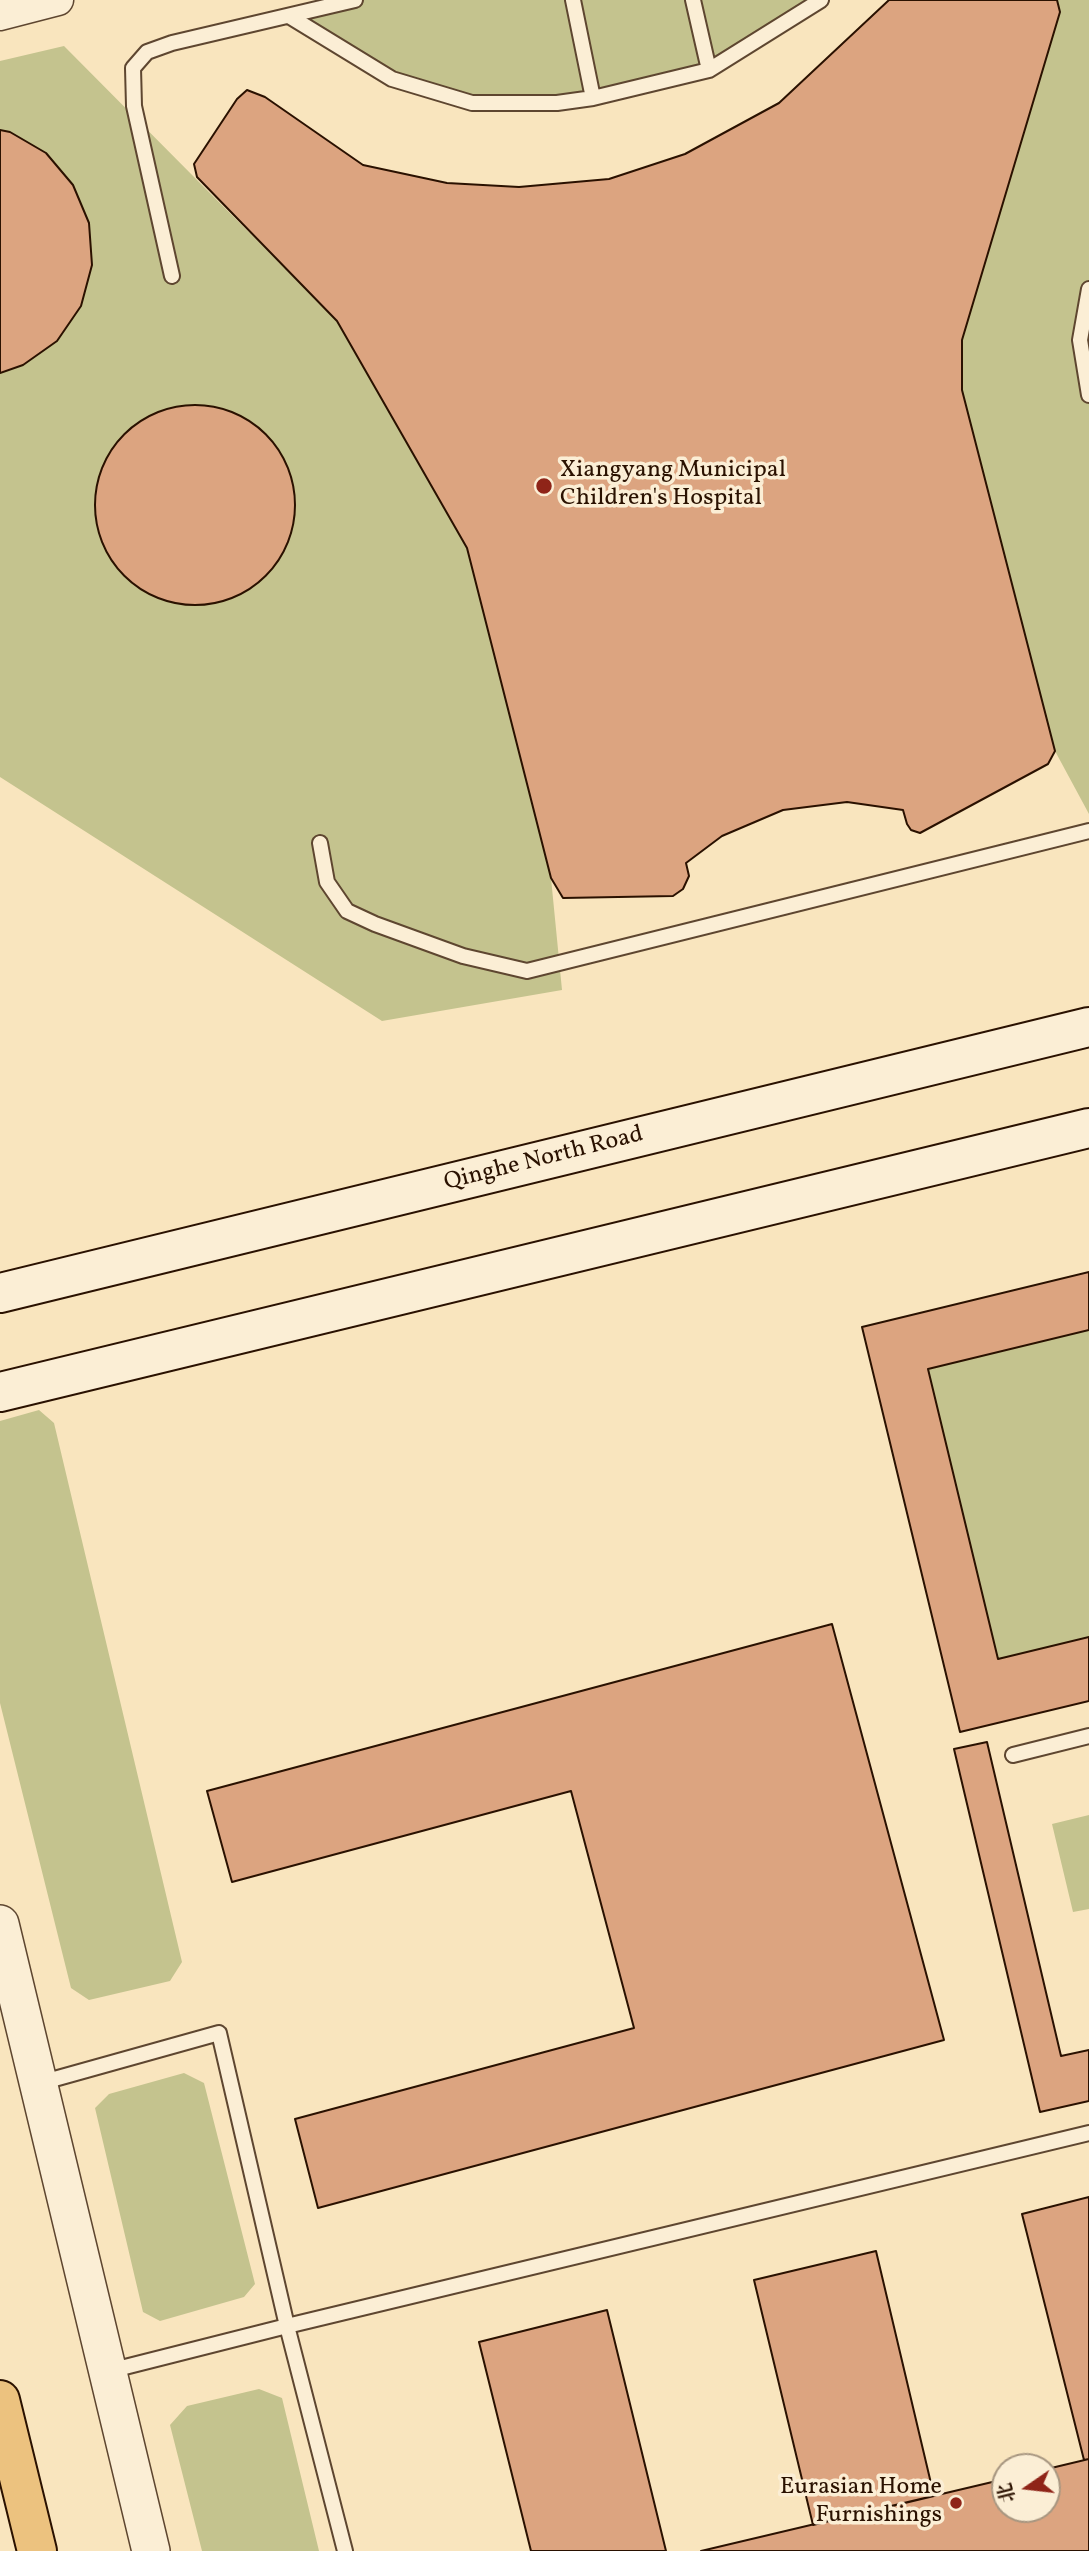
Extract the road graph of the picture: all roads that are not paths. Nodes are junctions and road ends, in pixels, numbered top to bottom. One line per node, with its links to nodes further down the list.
1 (58, 0): 6 (street)
2 (355, 0): 7 (lane)
3 (573, 0): 9 (lane)
4 (694, 0): 8 (lane)
5 (821, 0): 8 (lane)
6 (0, 15)
7 (289, 16): 9 (lane); 10 (lane)
8 (709, 70): 9 (lane)
9 (593, 98)
10 (172, 276)
11 (1089, 289): 12 (lane)
12 (1086, 319): 13 (lane)
13 (1089, 395)
14 (1089, 831): 15 (lane)
15 (320, 843)
16 (1089, 1027): 18 (main road, Qinghe North Road)
17 (1089, 1128): 19 (main road)
18 (0, 1293)
19 (0, 1392)
20 (1089, 1736): 21 (lane)
21 (1013, 1755)
22 (0, 1924): 23 (street)
23 (38, 2084): 25 (lane); 26 (street)
24 (1089, 2133): 25 (lane)
25 (288, 2326): 26 (lane); 30 (lane)
26 (107, 2372): 29 (street)
27 (0, 2400): 28 (highway)
28 (37, 2551)
29 (150, 2551)
30 (345, 2551)

